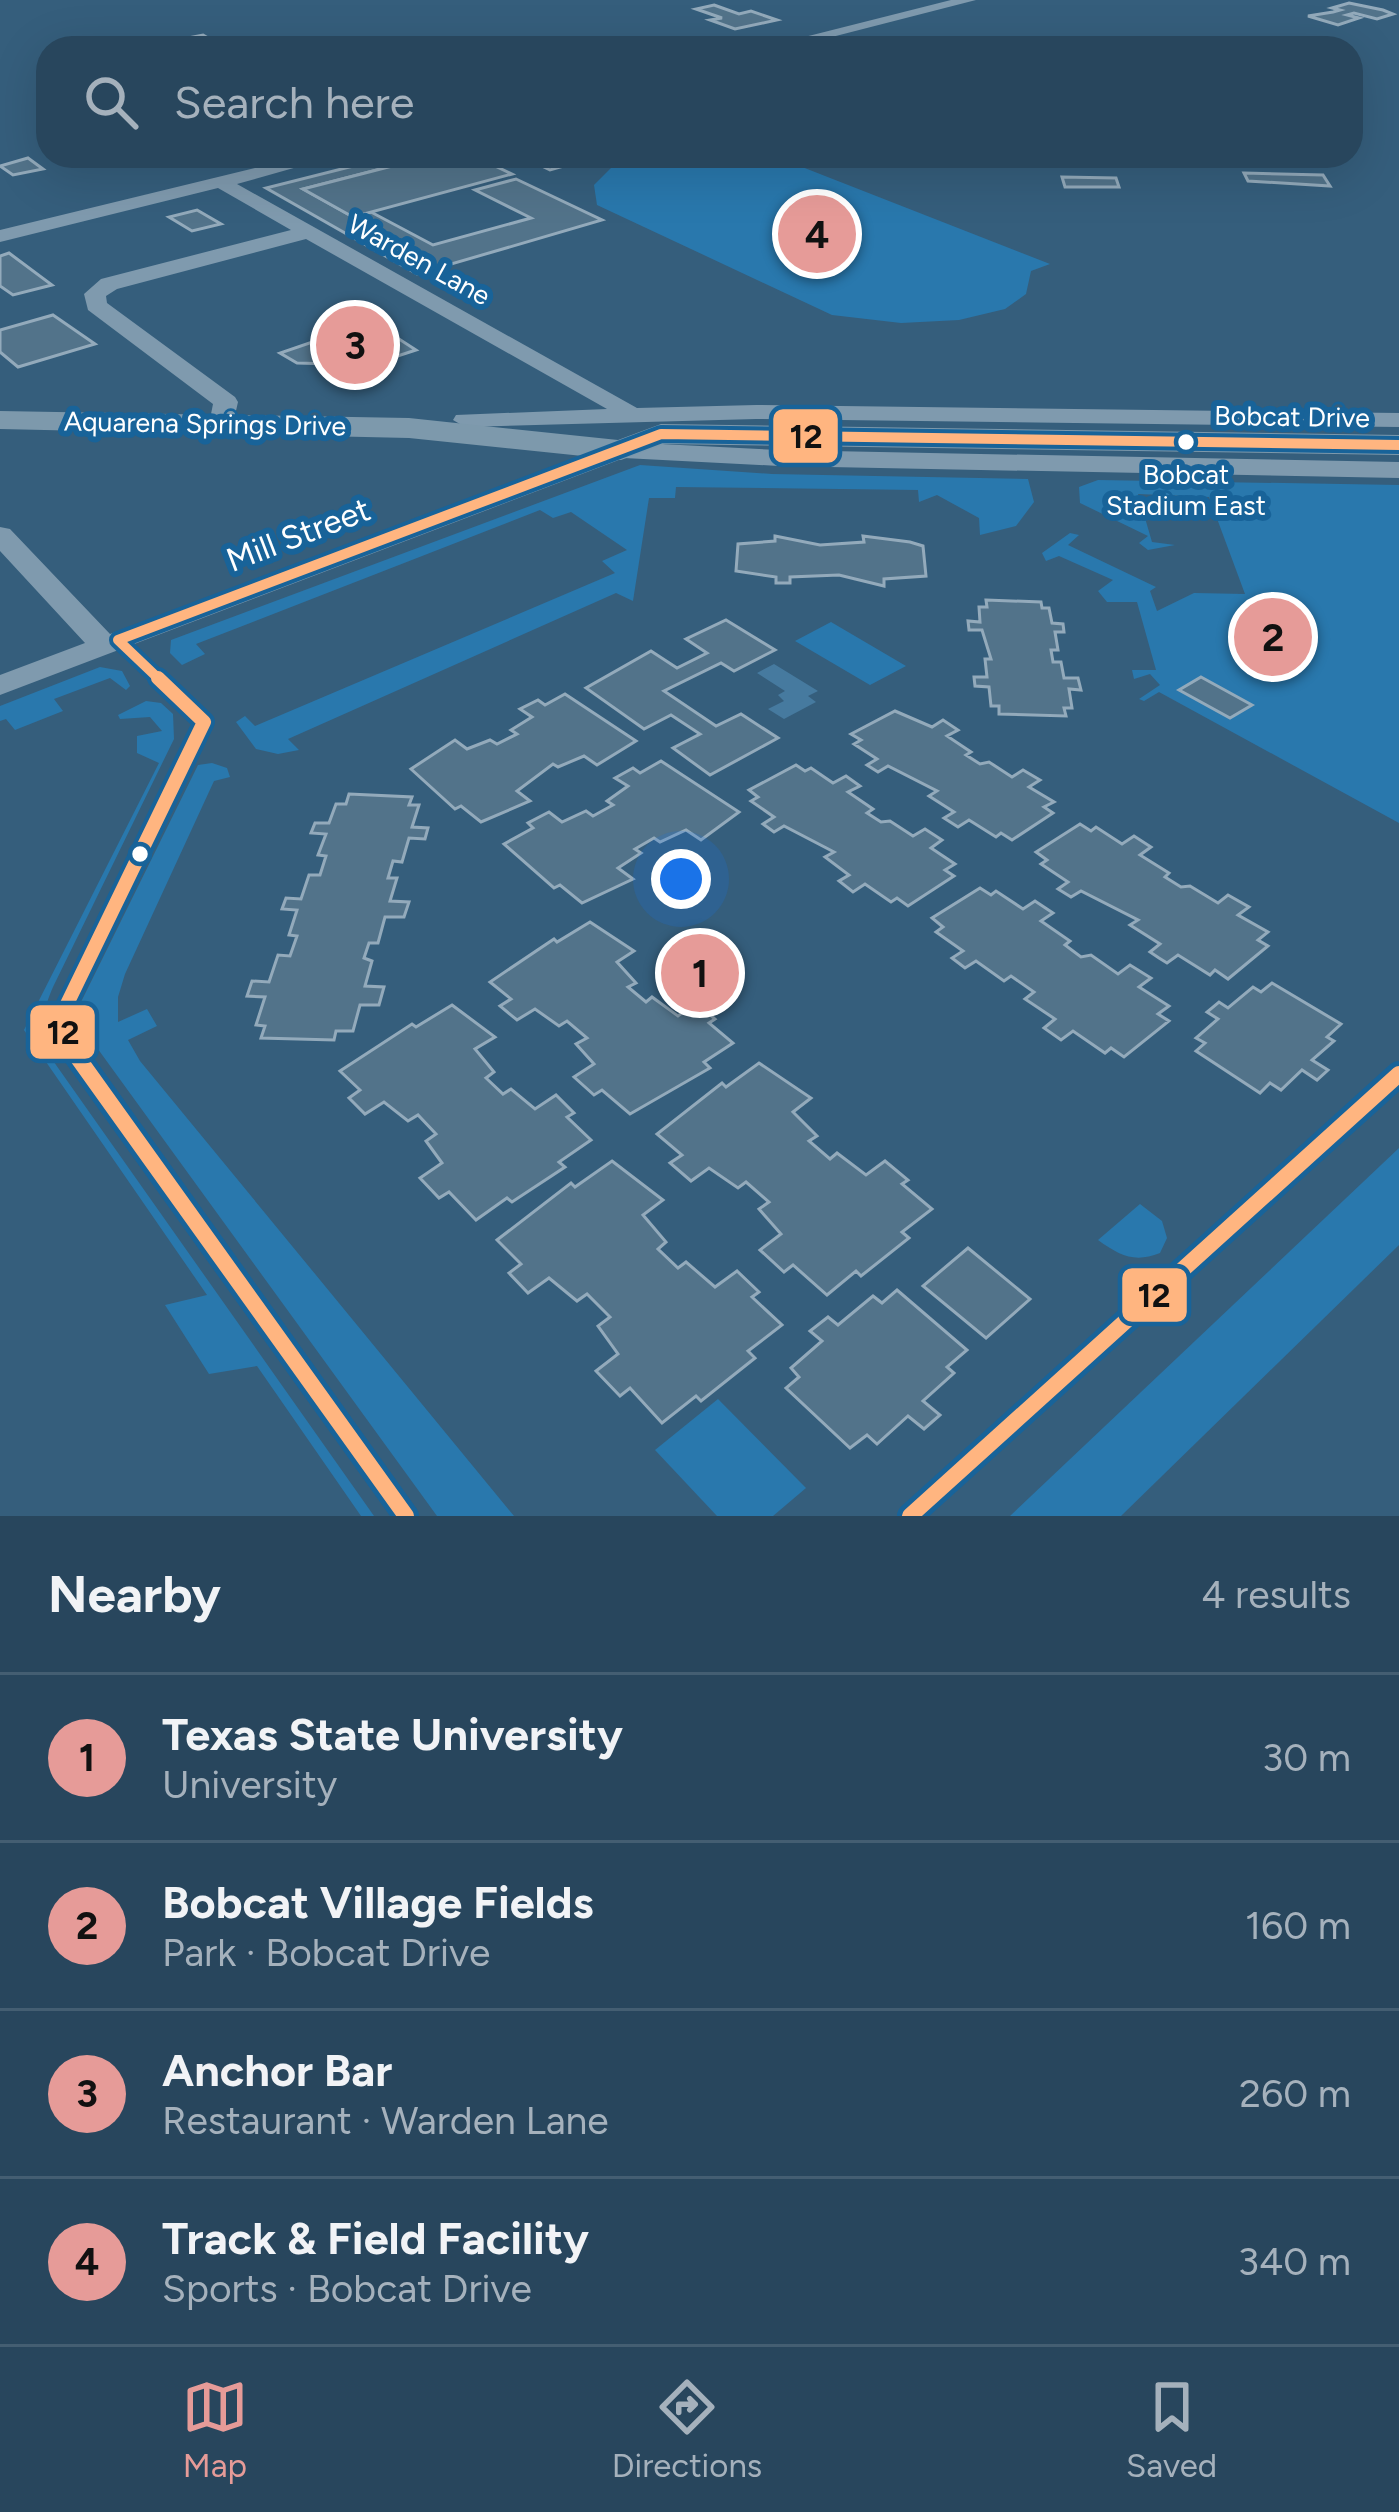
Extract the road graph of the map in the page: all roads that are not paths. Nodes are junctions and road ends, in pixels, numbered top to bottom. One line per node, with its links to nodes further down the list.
1 (969, 0): 2 (street)
2 (819, 36)
3 (278, 168): 4 (street)
4 (220, 182): 5 (street, Warden Lane); 6 (street)
5 (308, 232): 7 (street, Warden Lane); 13 (street)
6 (0, 236)
7 (586, 391): 8 (street, Warden Lane); 9 (street)
8 (632, 413): 9 (street, Bobcat Drive); 12 (street, Bobcat Drive)
9 (560, 416): 11 (street, Bobcat Drive)
10 (0, 420): 13 (main road, Aquarena Springs Drive)
11 (465, 420): 14 (main road, Aquarena Springs Drive); 16 (main road, Aquarena Springs Drive)
12 (1399, 420)
13 (221, 424): 14 (main road, Aquarena Springs Drive)
14 (409, 428): 17 (main road, Aquarena Springs Drive)
15 (1399, 445): 16 (main road, Aquarena Springs Drive)
16 (896, 448): 17 (main road, Aquarena Springs Drive); 18 (street, Bobcat Drive)
17 (621, 450): 20 (street, Mill Street)
18 (1399, 470)
19 (0, 535): 20 (street)
20 (104, 645): 21 (street, Mill Street)
21 (0, 686)

